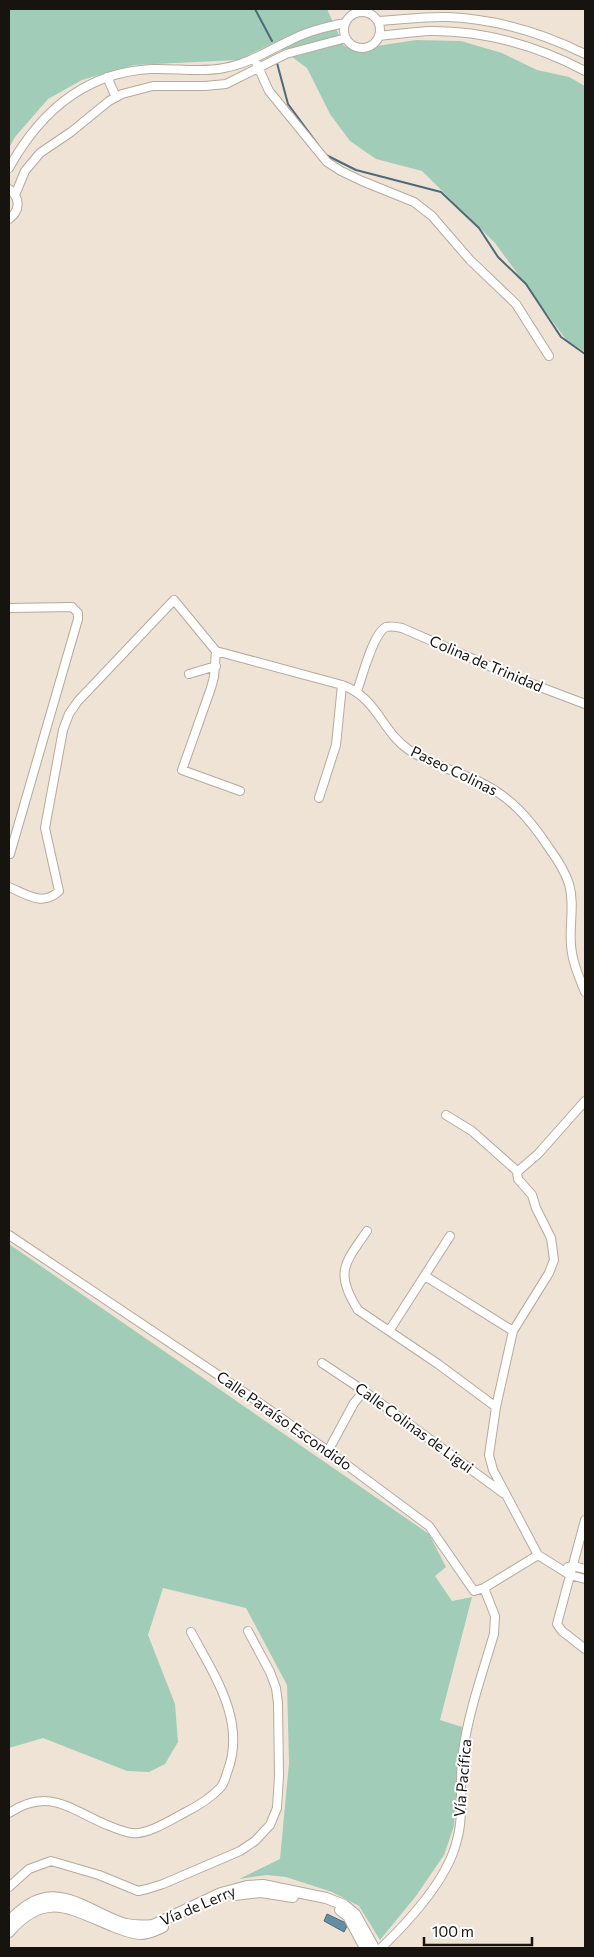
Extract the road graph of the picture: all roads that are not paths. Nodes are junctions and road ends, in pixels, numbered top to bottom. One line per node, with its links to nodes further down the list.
1 (361, 10): 2 (street); 3 (street)
2 (378, 21): 4 (street); 6 (street)
3 (345, 23): 5 (street); 7 (street)
4 (379, 36): 5 (street); 9 (street)
5 (346, 38): 8 (street)
6 (585, 54)
7 (254, 58): 8 (street); 10 (street)
8 (259, 68): 11 (street); 15 (street)
9 (585, 71)
10 (107, 77): 11 (street); 12 (street)
11 (116, 97): 13 (street)
12 (9, 168)
13 (12, 192): 14 (street)
14 (9, 219)
15 (549, 356)
16 (9, 608): 25 (street)
17 (216, 651): 18 (street); 20 (street, Paseo Colinas); 26 (street)
18 (216, 666): 19 (street); 23 (street)
19 (189, 674)
20 (342, 685): 21 (street, Paseo Colinas); 24 (street)
21 (357, 691): 22 (street, Colina de Trinidad); 27 (street, Paseo Colinas)
22 (585, 704)
23 (240, 790)
24 (319, 798)
25 (10, 854)
26 (9, 887)
27 (585, 992)
28 (585, 1101): 30 (street)
29 (446, 1115): 30 (street)
30 (517, 1171): 35 (street)
31 (367, 1231): 36 (street)
32 (9, 1235): 40 (street, Calle Paraíso Escondido)
33 (450, 1236): 34 (street)
34 (425, 1276): 35 (street); 36 (street)
35 (513, 1331): 39 (street)
36 (389, 1332): 39 (street)
37 (322, 1363): 38 (street, Calle Colinas de Ligui)
38 (364, 1391): 40 (street); 41 (street, Calle Colinas de Ligui)
39 (496, 1407): 41 (street)
40 (328, 1451): 49 (street, Calle Paraíso Escondido)
41 (505, 1494): 43 (street)
42 (585, 1520): 44 (street)
43 (538, 1555): 45 (street); 49 (street)
44 (573, 1566): 45 (street); 46 (street); 47 (street)
45 (560, 1568): 47 (street)
46 (585, 1569)
47 (570, 1575): 48 (street); 52 (street)
48 (585, 1580)
49 (484, 1588): 60 (street, Vía Pacífica)
50 (248, 1630): 54 (street)
51 (192, 1632): 53 (street)
52 (585, 1649)
53 (9, 1813)
54 (9, 1887)
55 (9, 1921): 56 (street, Vía de Lerry)
56 (152, 1928): 57 (street, Vía de Lerry); 58 (street, Vía de Lerry); 59 (street, Vía de Lerry)
57 (9, 1932)
58 (365, 1948)
59 (374, 1948)
60 (381, 1948)

